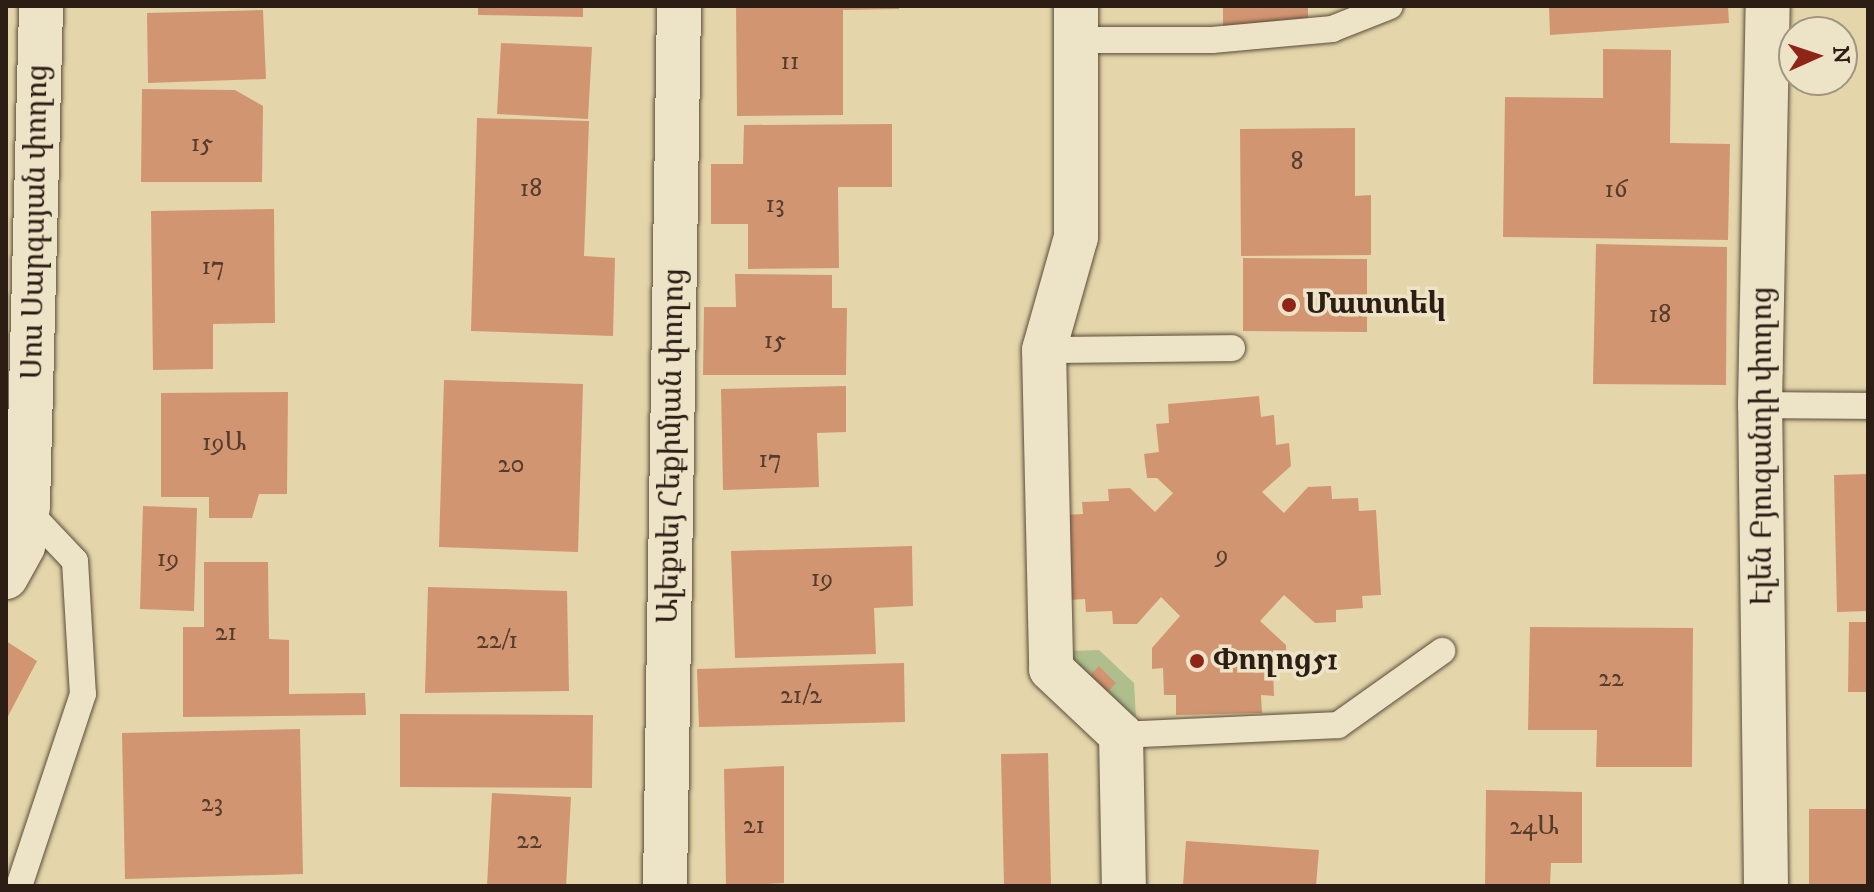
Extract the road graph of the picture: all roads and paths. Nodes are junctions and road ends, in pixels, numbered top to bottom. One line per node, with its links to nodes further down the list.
1 (41, 6): 10 (street, Սոս Սարգսյան փողոց)
2 (679, 6): 15 (street, Ալեքսեյ Հեքիմյան փողոց)
3 (1390, 6): 5 (lane)
4 (1768, 6): 8 (street, Էլեն Բյուզանդի փողոց)
5 (1076, 23): 7 (street)
6 (1232, 348): 7 (lane)
7 (1044, 350): 13 (street)
8 (1760, 405): 9 (lane); 17 (street, Էլեն Բյուզանդի փողոց)
9 (1868, 406)
10 (17, 496): 11 (street, Սոս Սարգսյան փողոց); 14 (lane)
11 (6, 577)
12 (1442, 651): 13 (lane)
13 (1121, 735): 16 (street)
14 (19, 886)
15 (665, 886)
16 (1124, 886)
17 (1766, 886)

